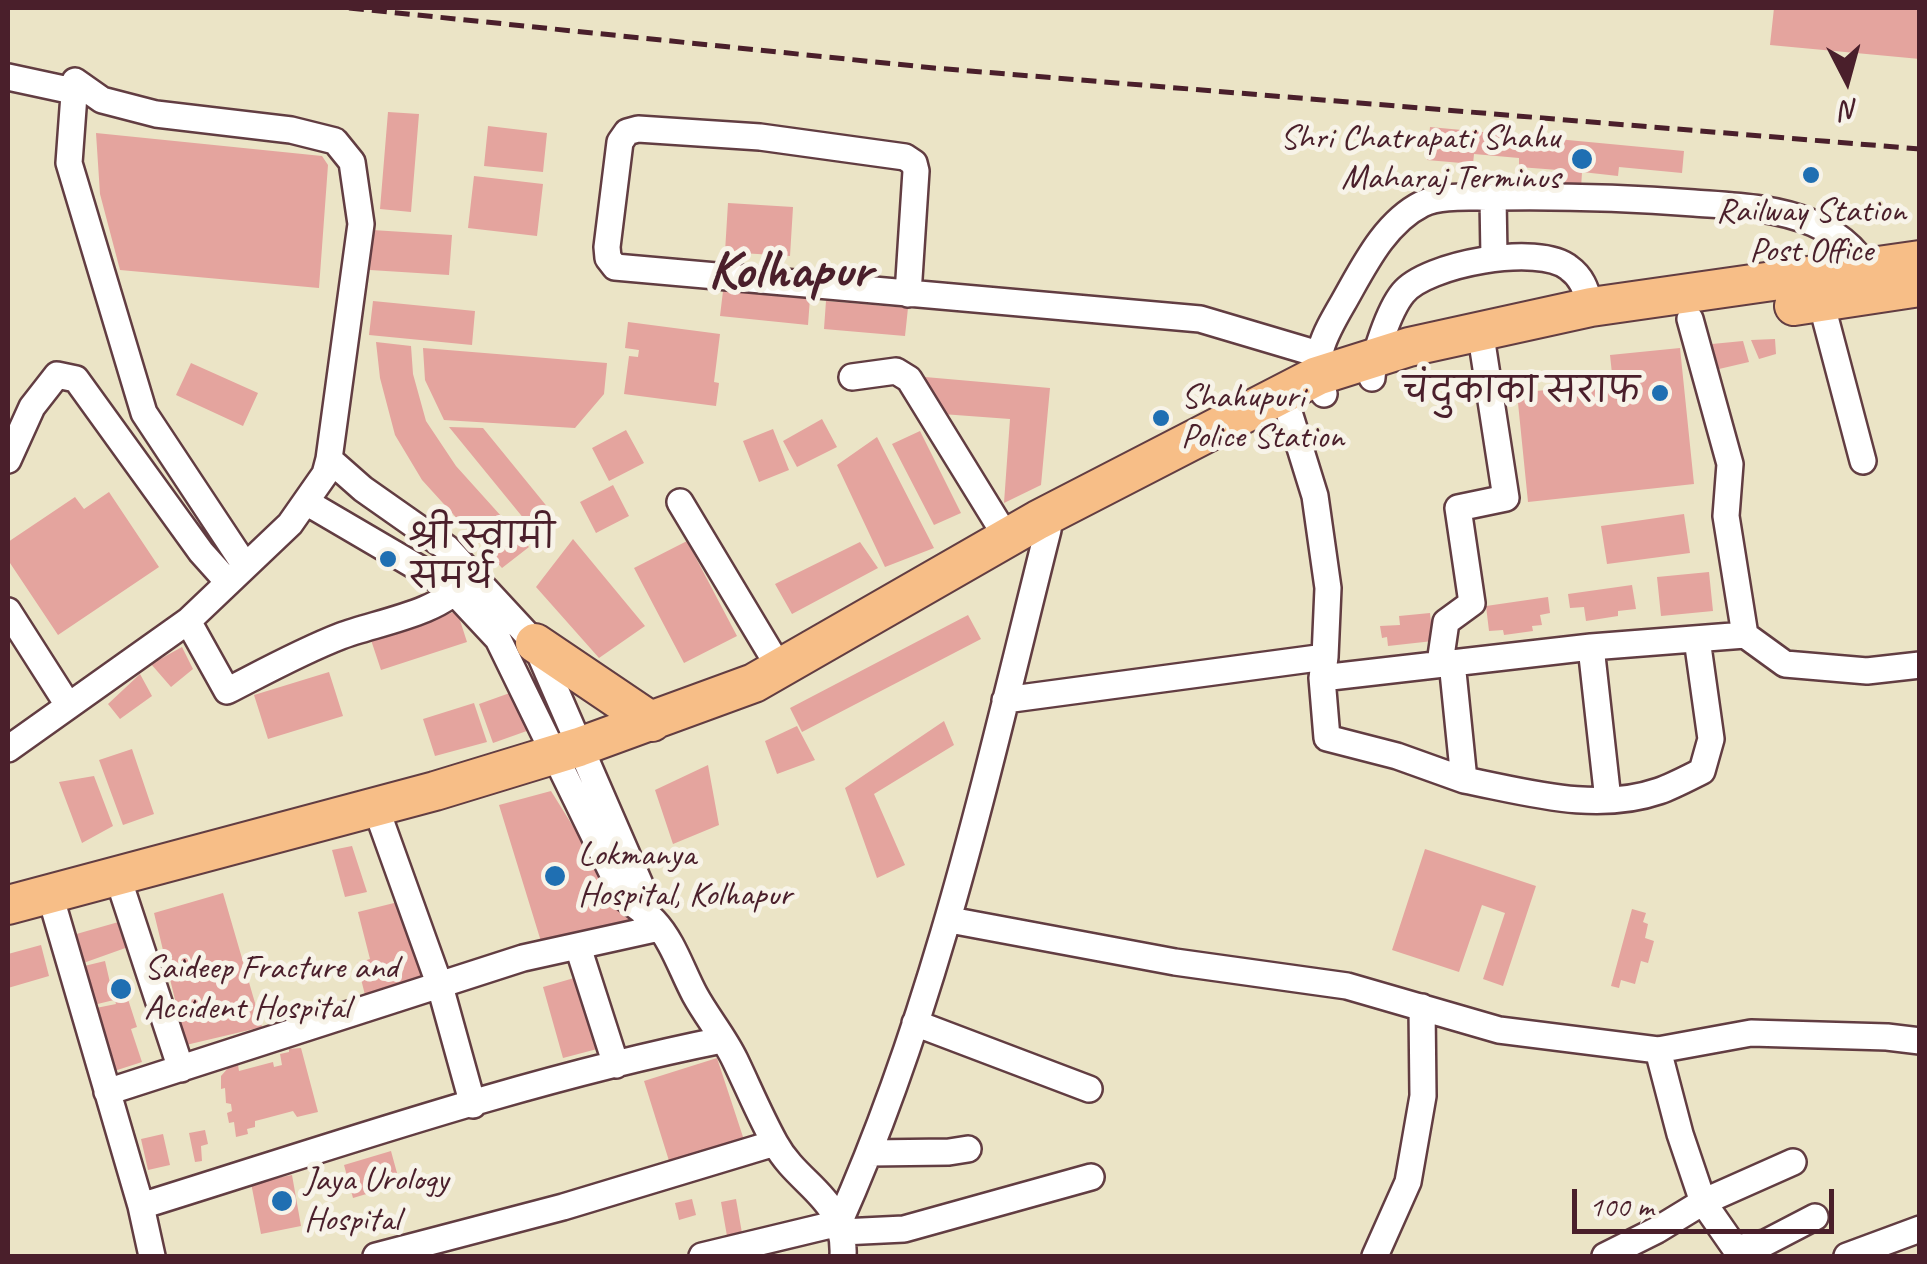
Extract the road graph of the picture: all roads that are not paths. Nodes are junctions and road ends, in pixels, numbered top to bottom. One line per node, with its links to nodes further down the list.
1 (8, 77): 2 (street)
2 (74, 86): 17 (street); 25 (street)
3 (1492, 197): 4 (street); 6 (street); 14 (street)
4 (1494, 257): 10 (street); 13 (street)
5 (1920, 260): 6 (highway)
6 (1873, 282): 7 (highway); 8 (highway)
7 (1920, 287)
8 (1818, 289): 10 (highway); 11 (highway); 19 (street)
9 (908, 294): 9 (street); 14 (street)
10 (1591, 307): 13 (highway)
11 (1690, 319): 12 (highway); 29 (street)
12 (1482, 349): 13 (highway); 33 (street)
13 (1372, 368): 14 (highway)
14 (1320, 375): 16 (highway); 23 (highway)
15 (852, 377): 23 (street)
16 (1288, 409): 22 (highway); 36 (street)
17 (330, 458): 20 (street); 24 (street)
18 (8, 460): 25 (street)
19 (1862, 461)
20 (306, 502): 25 (street); 26 (street)
21 (680, 502): 35 (street)
22 (1048, 530): 37 (street); 41 (highway)
23 (1007, 538): 35 (highway)
24 (472, 571): 26 (street); 31 (street)
25 (235, 573): 28 (street)
26 (455, 593): 28 (street); 41 (street)
27 (8, 611): 38 (street)
28 (188, 621): 38 (street)
29 (1746, 635): 30 (street); 34 (street)
30 (1697, 639): 32 (street); 43 (street)
31 (535, 643): 39 (highway); 41 (street)
32 (1591, 647): 33 (street); 43 (street)
33 (1446, 663): 36 (street); 42 (street)
34 (1919, 666)
35 (779, 667): 39 (highway)
36 (1324, 668): 37 (street); 42 (street)
37 (1006, 700): 49 (street)
38 (68, 705): 40 (street)
39 (652, 722): 41 (highway)
40 (8, 749)
41 (571, 760): 44 (highway); 46 (highway); 48 (street)
42 (1464, 780): 43 (street)
43 (1608, 800)
44 (381, 822): 45 (highway); 52 (street)
45 (123, 893): 47 (highway); 59 (street)
46 (8, 905)
47 (54, 912): 50 (highway); 61 (street)
48 (651, 920): 51 (street); 55 (street)
49 (950, 920): 53 (street); 54 (street)
50 (8, 924)
51 (578, 947): 52 (street); 58 (street)
52 (440, 986): 59 (street); 62 (street)
53 (1422, 1007): 57 (street); 79 (street)
54 (915, 1024): 60 (street); 65 (street)
55 (722, 1040): 58 (street); 63 (street)
56 (1920, 1041): 57 (street)
57 (1658, 1050): 68 (street)
58 (616, 1064): 62 (street)
59 (180, 1069): 61 (street)
60 (1089, 1089)
61 (107, 1092): 69 (street)
62 (473, 1105): 69 (street)
63 (775, 1143): 72 (street); 77 (street)
64 (968, 1148): 65 (street)
65 (870, 1153): 72 (street)
66 (1792, 1162): 68 (street)
67 (1091, 1177): 72 (street)
68 (1703, 1202): 73 (street); 75 (street)
69 (140, 1206): 76 (street)
70 (1815, 1216): 74 (street)
71 (1920, 1229): 81 (street)
72 (841, 1237): 78 (street)
73 (1634, 1250): 80 (street)
74 (1768, 1250): 75 (street)
75 (1727, 1252)
76 (152, 1256)
77 (376, 1256)
78 (702, 1256)
79 (1375, 1256)
80 (1605, 1256)
81 (1847, 1256)

